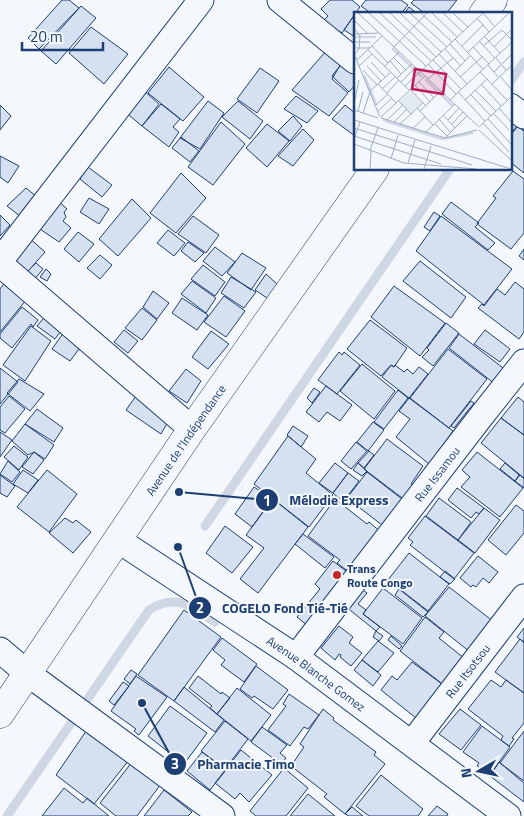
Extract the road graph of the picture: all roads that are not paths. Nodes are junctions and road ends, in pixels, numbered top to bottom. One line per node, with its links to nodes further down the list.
1 (280, 0): 5 (street)
2 (492, 0): 4 (street)
3 (191, 3): 9 (street)
4 (484, 12)
5 (354, 60)
6 (512, 107): 7 (street)
7 (524, 116)
8 (374, 170): 11 (street, Avenue de l'Indépendance)
9 (0, 262): 11 (street)
10 (524, 362): 15 (street, Rue Issamou)
11 (192, 428): 12 (street, Avenue de l'Indépendance)
12 (118, 540): 15 (street, Avenue Blanche Gomez); 16 (street, Avenue de l'Indépendance)
13 (524, 597): 18 (street, Rue Itsotsou)
14 (0, 650): 16 (street)
15 (296, 657): 18 (street, Avenue Blanche Gomez)
16 (27, 673): 17 (street, Avenue de l'Indépendance); 19 (street)
17 (0, 714)
18 (412, 743): 20 (street, Avenue Blanche Gomez)
19 (222, 816)
20 (508, 816)

